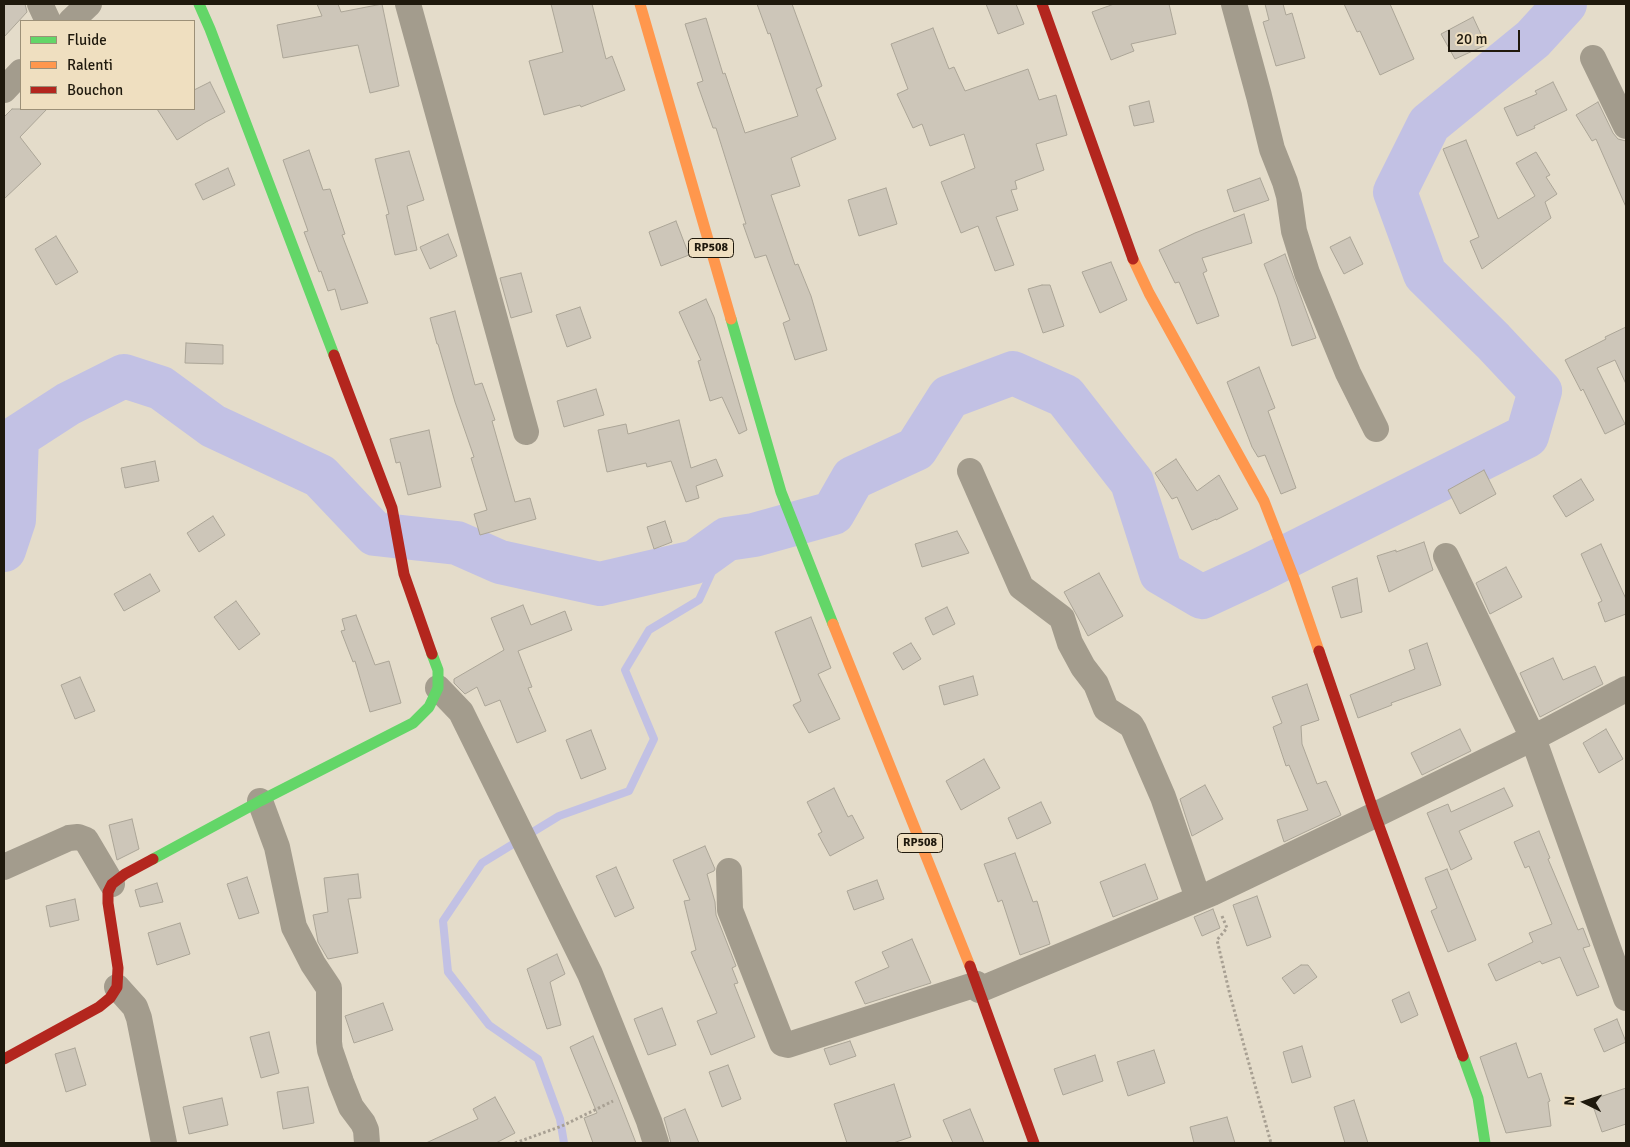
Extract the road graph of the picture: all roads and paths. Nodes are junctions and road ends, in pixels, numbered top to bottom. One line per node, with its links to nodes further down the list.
1 (40, 4): 8 (street)
2 (88, 4): 9 (street)
3 (199, 4): 18 (street)
4 (408, 4): 15 (street)
5 (640, 4): 28 (street, RP508)
6 (1042, 4): 22 (street)
7 (1234, 4): 14 (street)
8 (48, 20)
9 (72, 20)
10 (1593, 58): 13 (street)
11 (20, 73): 12 (street)
12 (4, 90)
13 (1626, 126)
14 (1376, 429)
15 (526, 432)
16 (970, 471): 26 (street)
17 (1446, 556): 20 (street)
18 (438, 688): 21 (street); 31 (street)
19 (1626, 689): 20 (street)
20 (1533, 738): 22 (street); 29 (street)
21 (260, 801): 25 (street); 33 (street)
22 (1375, 815): 26 (street); 38 (street)
23 (4, 867): 25 (street)
24 (729, 871): 28 (street)
25 (112, 884): 27 (street)
26 (1205, 896): 28 (street); 37 (path)
27 (117, 987): 30 (street); 32 (street)
28 (978, 987): 36 (street, RP508)
29 (1626, 998)
30 (4, 1059)
31 (637, 1091): 34 (path); 35 (street)
32 (164, 1143)
33 (367, 1143)
34 (514, 1143)
35 (656, 1143)
36 (1034, 1143)
37 (1271, 1143)
38 (1486, 1143)

